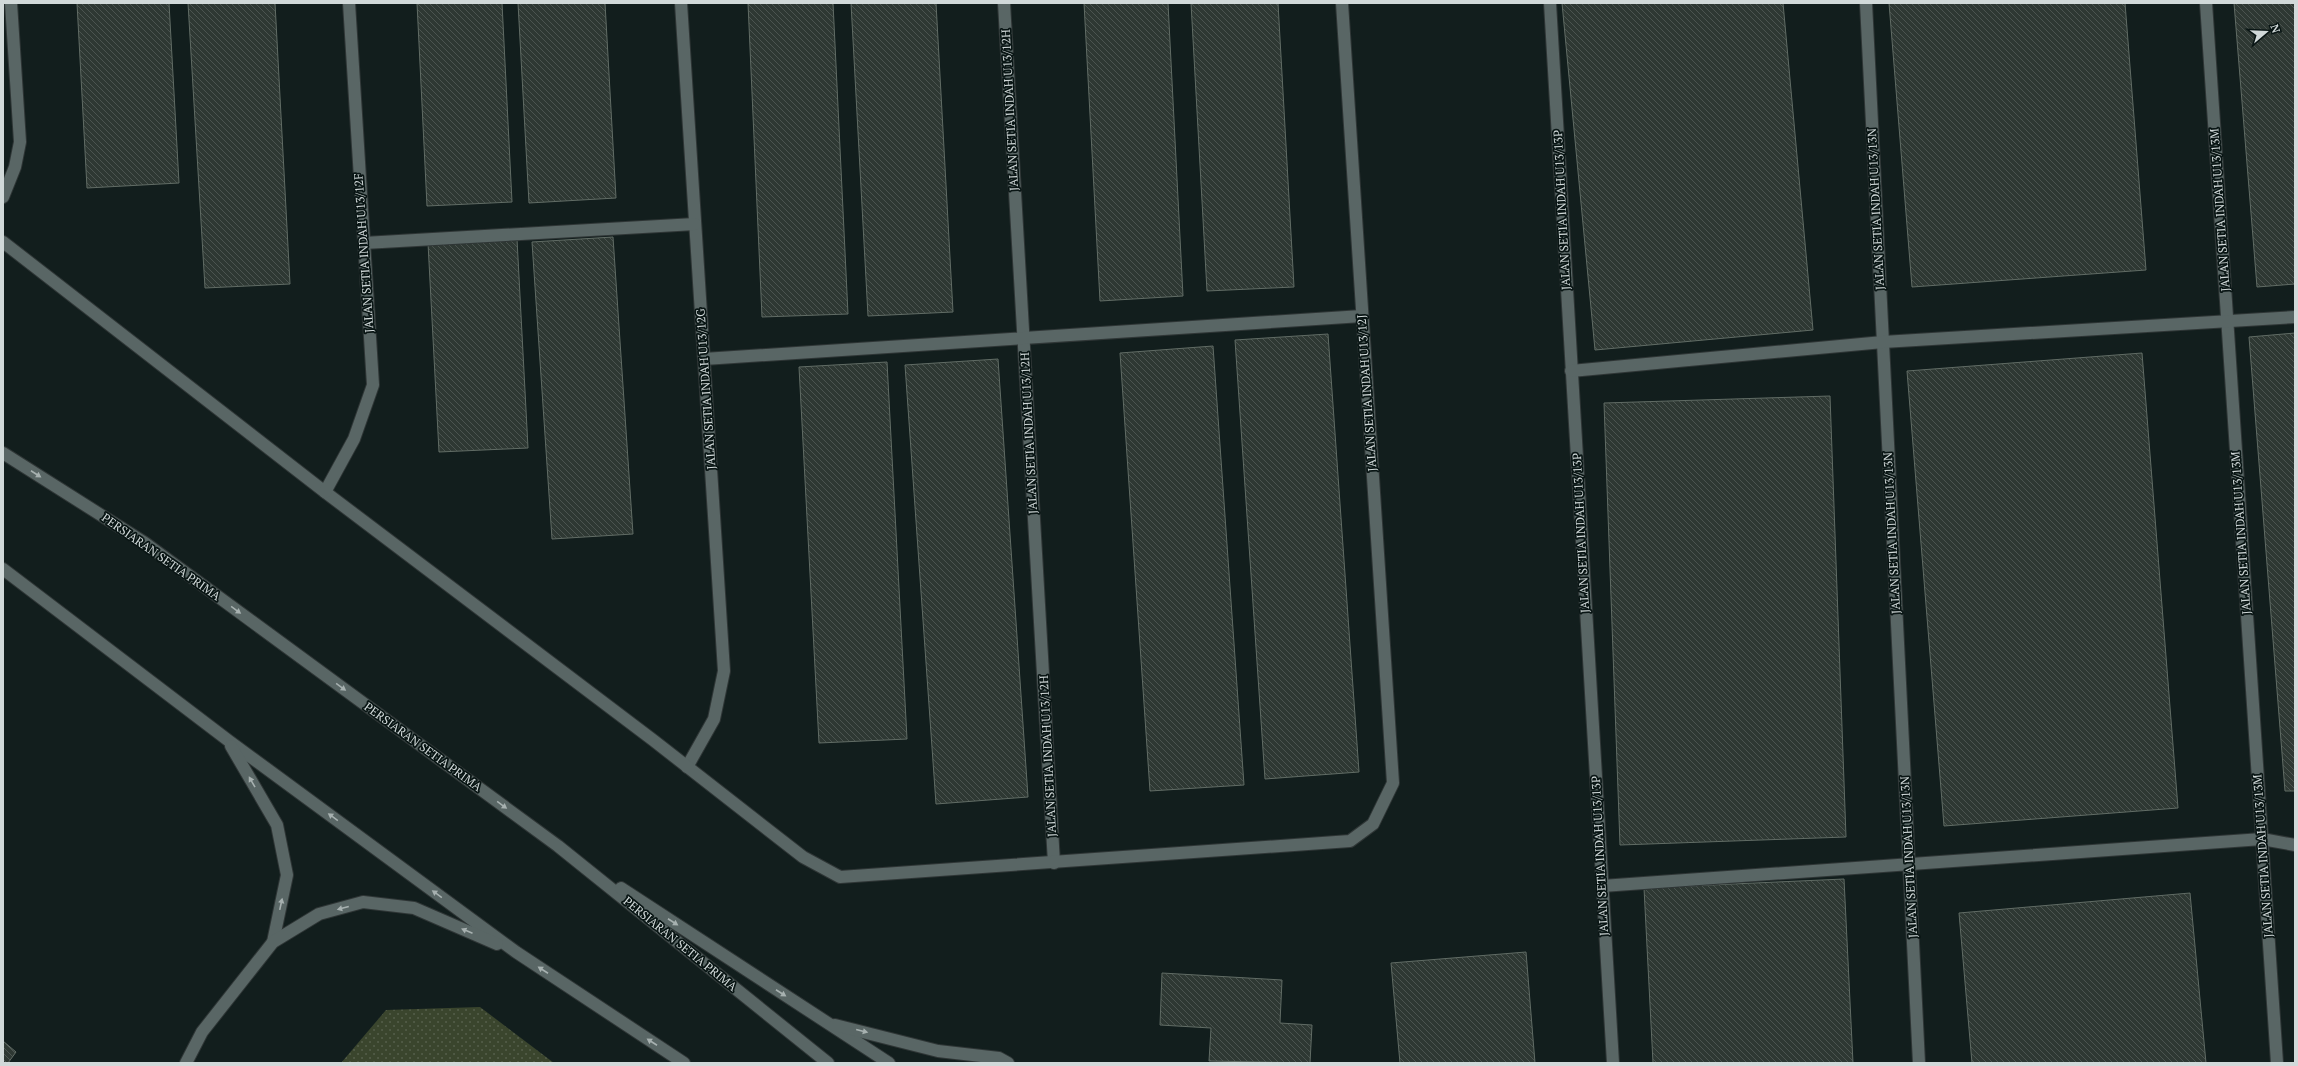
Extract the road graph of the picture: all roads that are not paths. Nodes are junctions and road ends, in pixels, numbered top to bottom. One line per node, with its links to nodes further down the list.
1 (11, 3): 9 (street)
2 (349, 3): 12 (street, JALAN SETIA INDAH U13/12F)
3 (680, 3): 10 (street, JALAN SETIA INDAH U13/12G)
4 (1004, 3): 16 (street, JALAN SETIA INDAH U13/12H)
5 (1342, 3): 13 (street, JALAN SETIA INDAH U13/12J)
6 (1550, 3): 19 (street, JALAN SETIA INDAH U13/13P)
7 (1866, 3): 17 (street, JALAN SETIA INDAH U13/13N)
8 (2206, 3): 15 (street, JALAN SETIA INDAH U13/13M)
9 (3, 197)
10 (695, 224): 12 (street); 18 (street, JALAN SETIA INDAH U13/12G)
11 (3, 242): 21 (street)
12 (364, 243): 21 (street, JALAN SETIA INDAH U13/12F)
13 (1362, 316): 16 (street); 28 (street, JALAN SETIA INDAH U13/12J)
14 (2295, 318): 15 (street)
15 (2227, 321): 17 (street); 25 (street, JALAN SETIA INDAH U13/13M)
16 (1024, 337): 18 (street); 28 (street, JALAN SETIA INDAH U13/12H)
17 (1883, 342): 19 (street); 29 (street, JALAN SETIA INDAH U13/13N)
18 (704, 359): 24 (street, JALAN SETIA INDAH U13/12G)
19 (1571, 371): 30 (street, JALAN SETIA INDAH U13/13P)
20 (3, 453): 27 (street, PERSIARAN SETIA PRIMA, one-way to 27)
21 (325, 492): 24 (street)
22 (3, 569): 23 (street)
23 (228, 741): 31 (street, one-way to 23); 32 (street, one-way to 23)
24 (688, 767): 28 (street)
25 (2262, 839): 26 (street); 29 (street); 41 (street, JALAN SETIA INDAH U13/13M)
26 (2295, 845)
27 (558, 846): 33 (street, one-way to 33); 36 (street, PERSIARAN SETIA PRIMA)
28 (1054, 863)
29 (1909, 864): 30 (street); 40 (street, JALAN SETIA INDAH U13/13N)
30 (1602, 886): 39 (street, JALAN SETIA INDAH U13/13P)
31 (273, 942): 32 (street, one-way to 31); 34 (street)
32 (516, 952): 35 (street, one-way to 32)
33 (824, 1022): 37 (street); 38 (street, one-way to 38)
34 (186, 1063)
35 (684, 1063)
36 (828, 1063)
37 (889, 1063)
38 (1008, 1063)
39 (1613, 1063)
40 (1919, 1063)
41 (2277, 1063)

